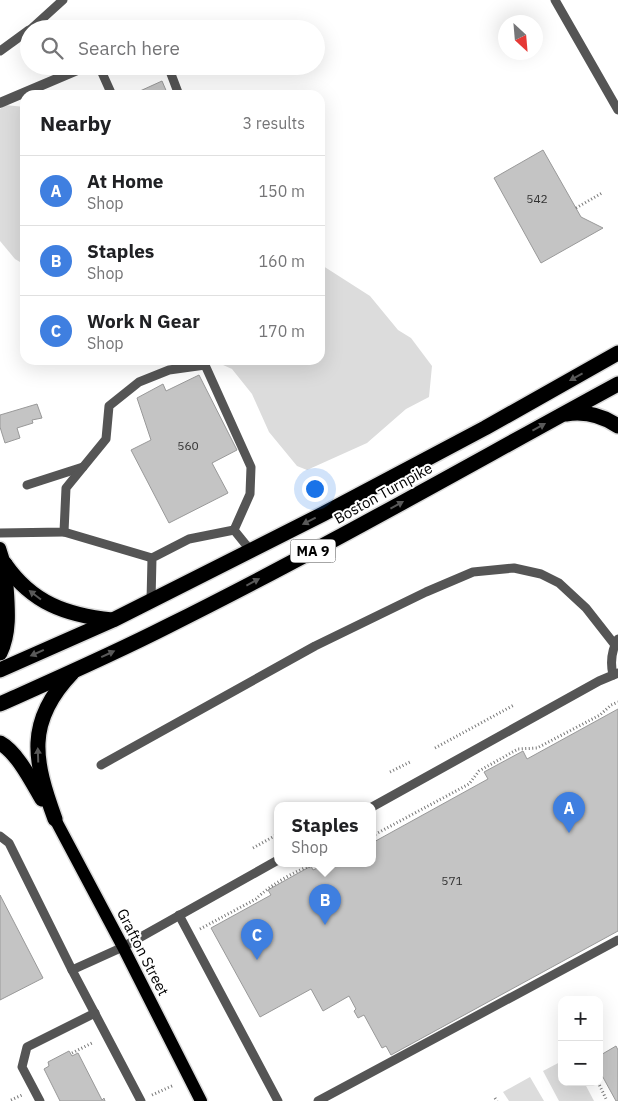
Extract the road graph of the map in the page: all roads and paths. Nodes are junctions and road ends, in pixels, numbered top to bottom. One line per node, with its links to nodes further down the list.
1 (63, 0): 3 (lane)
2 (555, 0): 14 (lane)
3 (41, 20)
4 (20, 37): 5 (lane)
5 (0, 51)
6 (65, 75): 9 (street)
7 (103, 75): 10 (lane)
8 (171, 75): 11 (lane)
9 (29, 90)
10 (110, 90)
11 (177, 90)
12 (20, 94): 13 (street)
13 (0, 102)
14 (618, 110)
15 (602, 193): 16 (path)
16 (576, 208)
17 (618, 353): 27 (highway, Boston Turnpike / MA 9, one-way to 27)
18 (618, 384): 19 (highway, Boston Turnpike / MA 9)
19 (562, 414): 20 (highway); 34 (highway, Boston Turnpike / MA 9, one-way to 19)
20 (618, 426)
21 (84, 467): 22 (lane); 23 (lane); 24 (lane)
22 (27, 485)
23 (234, 530): 27 (lane); 28 (lane)
24 (64, 532): 25 (lane); 28 (lane)
25 (0, 533)
26 (0, 548): 29 (main road)
27 (251, 551): 30 (highway, Boston Turnpike / MA 9)
28 (152, 558): 30 (lane)
29 (5, 564): 31 (highway, one-way to 29); 33 (highway)
30 (151, 601): 31 (highway, Boston Turnpike / MA 9)
31 (113, 620): 35 (highway, Boston Turnpike / MA 9, one-way to 35)
32 (616, 642): 36 (lane); 43 (lane)
33 (0, 653)
34 (76, 669): 38 (highway, Boston Turnpike / MA 9); 46 (highway, one-way to 34)
35 (0, 670)
36 (616, 674): 45 (lane)
37 (618, 702): 47 (path)
38 (0, 704)
39 (514, 705): 41 (path)
40 (0, 743): 46 (highway)
41 (435, 748)
42 (410, 762): 44 (path)
43 (101, 765)
44 (390, 772)
45 (376, 805)
46 (55, 819): 56 (main road, Grafton Street)
47 (376, 834)
48 (0, 836): 57 (lane)
49 (274, 836): 50 (path)
50 (253, 848)
51 (274, 862): 53 (lane)
52 (306, 867): 54 (path)
53 (179, 915): 56 (lane); 67 (lane)
54 (208, 924)
55 (618, 940): 68 (lane)
56 (123, 947): 57 (lane); 66 (main road, Grafton Street)
57 (72, 970): 58 (lane)
58 (95, 1013): 64 (lane); 65 (lane)
59 (92, 1043): 60 (path)
60 (72, 1053)
61 (174, 1085): 63 (path)
62 (600, 1086): 69 (path)
63 (159, 1092)
64 (40, 1101)
65 (141, 1101)
66 (201, 1101)
67 (278, 1101)
68 (318, 1101)
69 (607, 1101)

